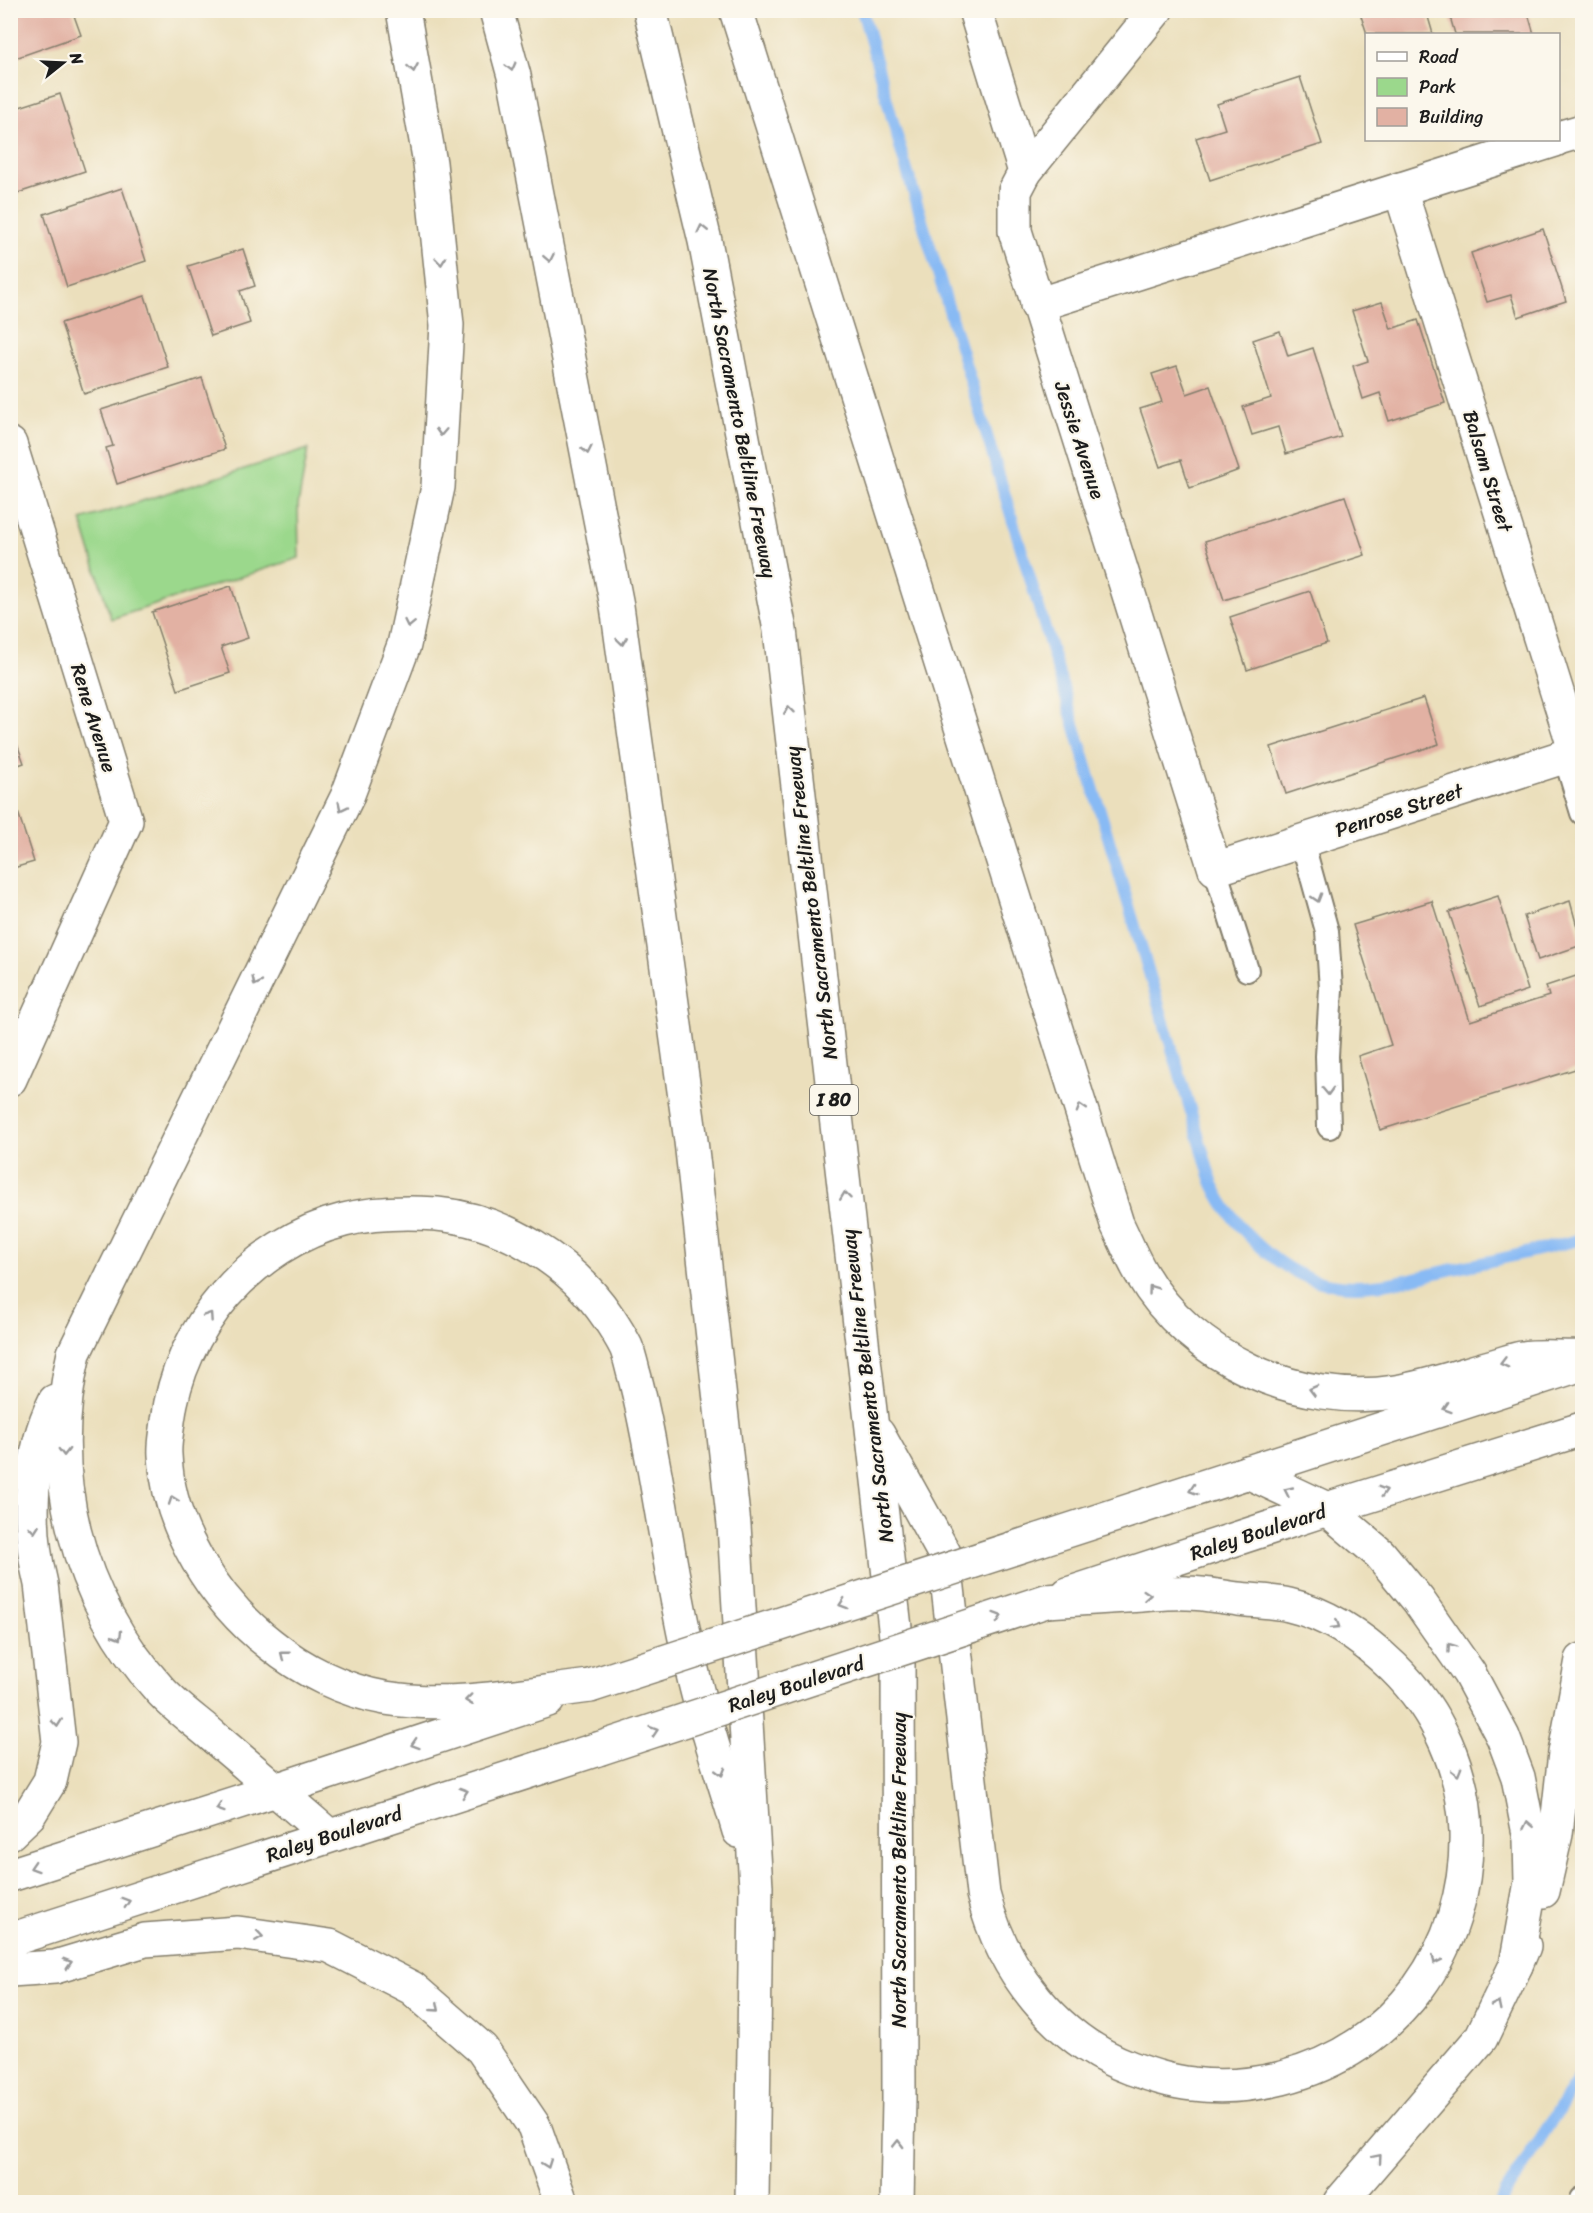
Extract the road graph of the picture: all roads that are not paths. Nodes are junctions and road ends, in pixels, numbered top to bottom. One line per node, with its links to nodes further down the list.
1 (403, 10): 23 (main road, one-way to 23)
2 (496, 10): 35 (main road, one-way to 35)
3 (650, 10): 24 (main road, North Sacramento Beltline Freeway / I 80, one-way to 3)
4 (736, 10): 21 (main road, one-way to 4)
5 (975, 10): 10 (main road)
6 (1156, 10): 10 (main road, Jessie Avenue)
7 (1582, 131): 8 (main road)
8 (1560, 138)
9 (1551, 141): 11 (main road)
10 (1025, 172): 12 (main road, Jessie Avenue)
11 (1400, 189): 12 (main road); 14 (main road, Balsam Street)
12 (1037, 305): 17 (main road, Jessie Avenue)
13 (10, 444): 19 (main road, Rene Avenue)
14 (1574, 754): 15 (lane); 16 (main road, Penrose Street)
15 (1582, 813)
16 (1302, 841): 17 (main road, Penrose Street); 20 (lane, one-way to 20)
17 (1215, 869): 18 (lane)
18 (1247, 970)
19 (10, 1079)
20 (1329, 1127)
21 (1582, 1358)
22 (1582, 1364): 26 (main road, one-way to 26)
23 (70, 1373): 31 (main road, one-way to 31); 32 (main road, one-way to 32)
24 (871, 1421): 28 (main road, one-way to 24); 41 (main road, North Sacramento Beltline Freeway / I 80, one-way to 24)
25 (1582, 1429): 27 (main road, Raley Boulevard, one-way to 25)
26 (1248, 1472): 27 (main road, one-way to 26); 30 (main road, one-way to 30, bridge)
27 (1327, 1509): 28 (main road, Raley Boulevard); 37 (main road, one-way to 27)
28 (1046, 1601): 33 (main road, Raley Boulevard, one-way to 28, bridge)
29 (1582, 1660): 37 (main road)
30 (590, 1686): 31 (main road, one-way to 31); 35 (main road, one-way to 35)
31 (276, 1790): 33 (main road); 34 (main road, one-way to 34)
32 (10, 1833)
33 (328, 1835): 36 (main road, Raley Boulevard, one-way to 33)
34 (10, 1875)
35 (756, 1887): 40 (main road)
36 (10, 1940)
37 (1516, 1965): 42 (main road, one-way to 37)
38 (10, 1970): 39 (main road, one-way to 39)
39 (561, 2202)
40 (752, 2202)
41 (897, 2202)
42 (1340, 2202)

